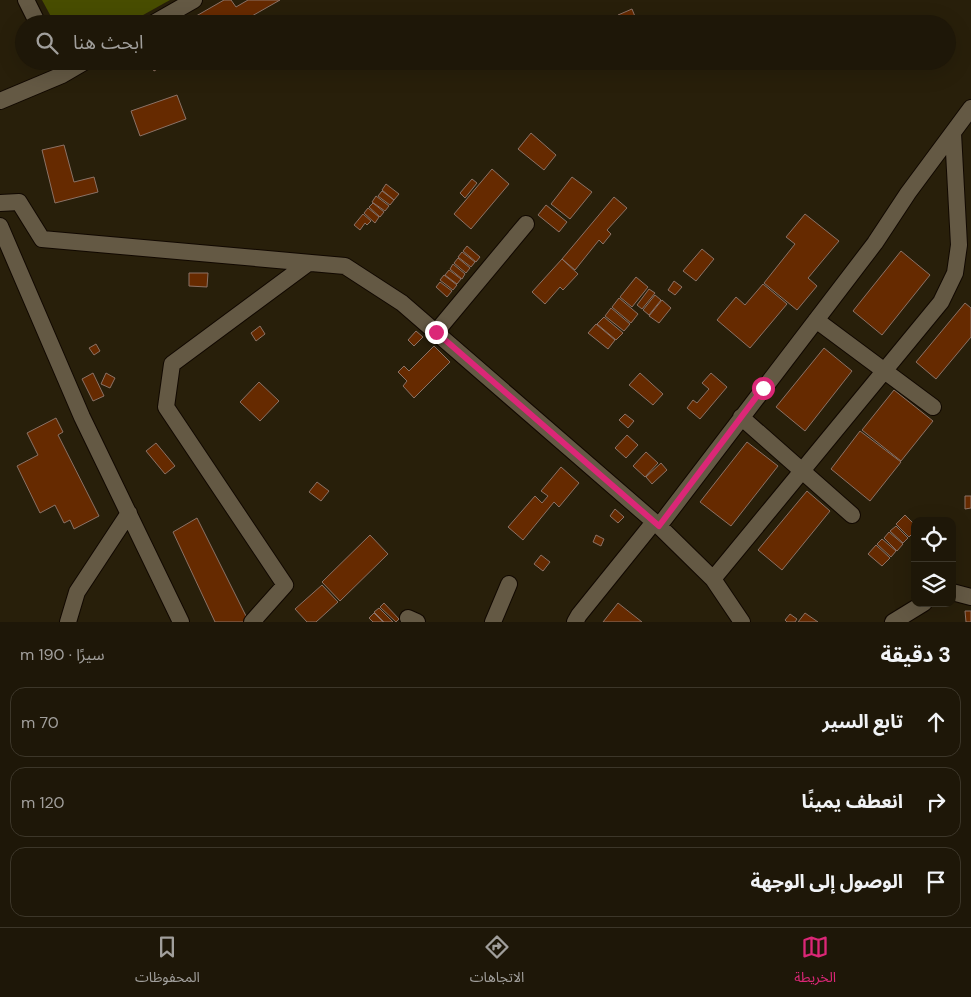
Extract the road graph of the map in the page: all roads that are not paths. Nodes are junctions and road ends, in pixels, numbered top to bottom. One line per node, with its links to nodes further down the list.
1 (26, 0): 3 (street)
2 (194, 0): 4 (street)
3 (34, 15)
4 (168, 15)
5 (56, 70): 6 (street)
6 (0, 102)
7 (971, 108): 8 (street)
8 (953, 133): 13 (street); 15 (street)
9 (0, 203): 12 (street)
10 (526, 224): 14 (street)
11 (0, 226): 19 (street)
12 (307, 264): 14 (street); 29 (street)
13 (816, 320): 15 (street); 17 (street)
14 (436, 332): 21 (street)
15 (884, 371): 16 (street); 18 (street)
16 (933, 407)
17 (741, 418): 18 (street); 21 (street)
18 (802, 471): 20 (street); 22 (street)
19 (130, 513): 27 (street); 28 (street)
20 (852, 515)
21 (656, 524): 22 (street); 31 (street)
22 (713, 579): 32 (street)
23 (509, 584): 30 (street)
24 (956, 593): 25 (street)
25 (971, 597)
26 (917, 607): 33 (street)
27 (68, 622)
28 (181, 622)
29 (252, 622)
30 (493, 622)
31 (575, 622)
32 (742, 622)
33 (893, 622)

